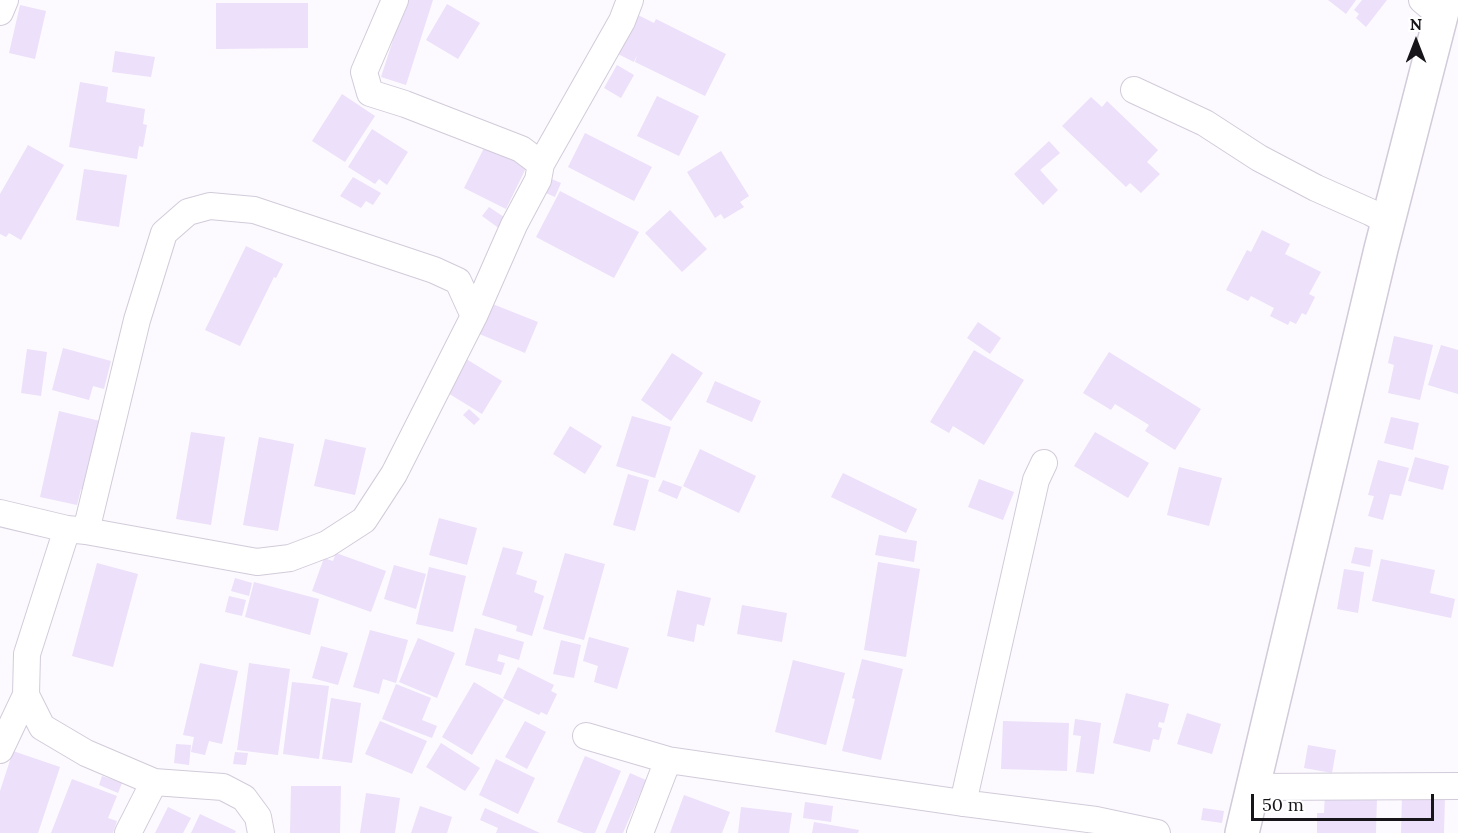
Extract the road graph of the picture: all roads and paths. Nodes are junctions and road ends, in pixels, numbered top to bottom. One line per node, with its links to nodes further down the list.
1 (5, 0): 5 (street)
2 (394, 0): 7 (street)
3 (630, 0): 7 (street)
4 (1436, 6): 8 (main road)
5 (0, 12)
6 (1134, 90): 8 (street)
7 (541, 164): 9 (street)
8 (1388, 222): 19 (main road)
9 (474, 316): 12 (street); 12 (street)
10 (1044, 463): 20 (street)
11 (0, 513): 12 (street)
12 (77, 530): 13 (street)
13 (26, 696): 15 (street); 17 (street)
14 (586, 736): 16 (street)
15 (0, 750)
16 (668, 760): 20 (street); 23 (street)
17 (154, 782): 21 (street); 22 (street)
18 (1458, 786): 19 (street)
19 (1252, 787): 25 (main road)
20 (963, 803): 24 (street)
21 (128, 833)
22 (261, 833)
23 (640, 833)
24 (1157, 833)
25 (1242, 833)

